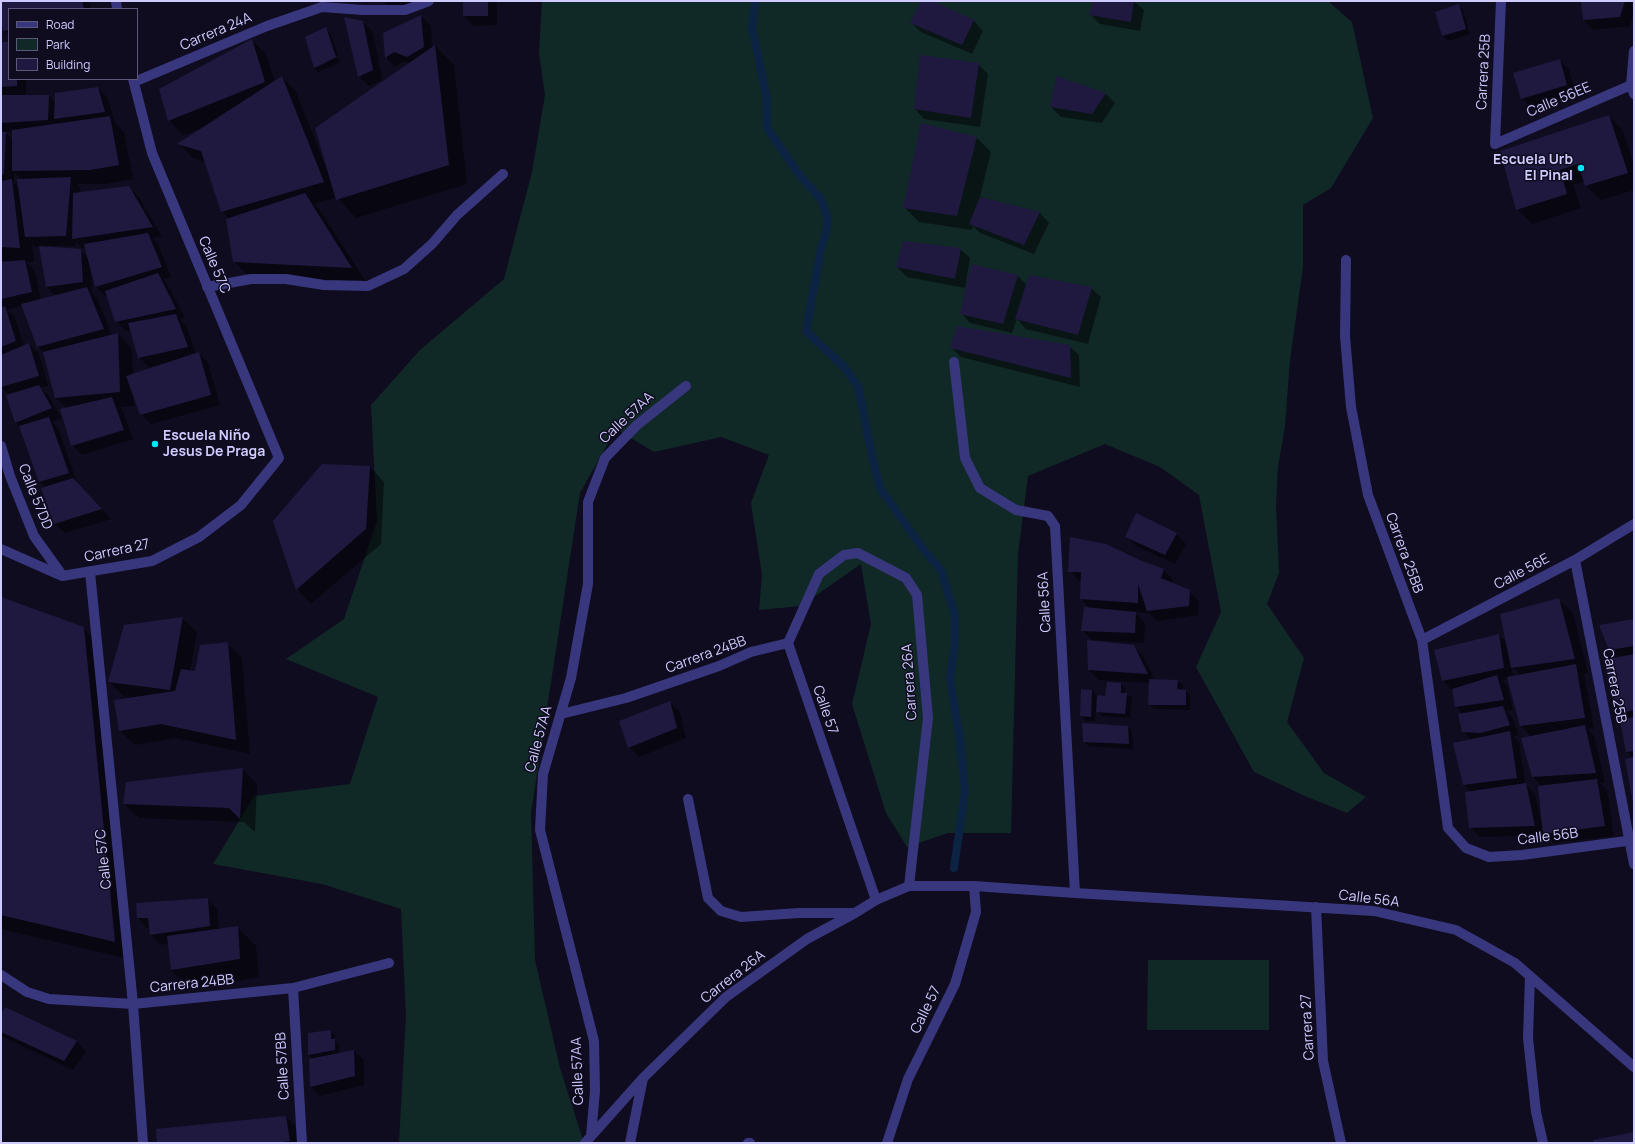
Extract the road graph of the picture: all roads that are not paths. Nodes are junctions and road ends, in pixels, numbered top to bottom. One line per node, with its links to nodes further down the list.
1 (429, 1): 4 (street, Carrera 24A)
2 (1501, 1): 7 (street, Carrera 25B)
3 (1634, 51): 6 (street)
4 (138, 79)
5 (133, 81): 10 (street, Calle 57C)
6 (1633, 87): 7 (street, Calle 56EE)
7 (1495, 144)
8 (503, 174): 10 (street)
9 (1346, 260): 20 (street, Carrera 25BB)
10 (207, 287): 14 (street, Calle 57C)
11 (954, 362): 29 (street, Calle 56A)
12 (686, 386): 22 (street, Calle 57AA)
13 (1, 446): 19 (street, Calle 57DD)
14 (279, 458): 18 (street, Carrera 27)
15 (1634, 524): 17 (street, Calle 56E)
16 (1, 548): 19 (street)
17 (1575, 560): 20 (street, Calle 56E); 24 (street, Carrera 25B)
18 (90, 572): 19 (street, Carrera 27); 37 (street, Calle 57C)
19 (62, 576)
20 (1422, 640): 25 (street, Carrera 25BB)
21 (788, 643): 22 (street, Carrera 24BB); 27 (street, Carrera 26A); 30 (street, Calle 57)
22 (561, 714): 40 (street, Calle 57AA)
23 (688, 799): 32 (street)
24 (1632, 840): 25 (street, Calle 56B); 26 (street, Carrera 25B)
25 (1466, 848)
26 (1634, 864)
27 (909, 886): 28 (street, Carrera 26A); 30 (street, Carrera 26A)
28 (974, 886): 29 (street, Calle 56A); 44 (street, Calle 57)
29 (1075, 893): 31 (street, Calle 56A)
30 (876, 900): 32 (street, Carrera 26A)
31 (1316, 907): 35 (street, Calle 56A); 45 (street, Carrera 27)
32 (855, 913): 39 (street, Carrera 26A)
33 (389, 963): 36 (street, Carrera 24BB)
34 (1, 975): 37 (street, Carrera 24BB)
35 (1530, 976): 38 (street, Calle 56A); 46 (street)
36 (293, 988): 37 (street, Carrera 24BB); 42 (street, Calle 57BB)
37 (132, 1004): 41 (street, Calle 57C)
38 (1634, 1067)
39 (643, 1078): 40 (street, Carrera 26A); 43 (street)
40 (588, 1140)
41 (143, 1143)
42 (302, 1143)
43 (630, 1143)
44 (887, 1143)
45 (1341, 1143)
46 (1543, 1143)

